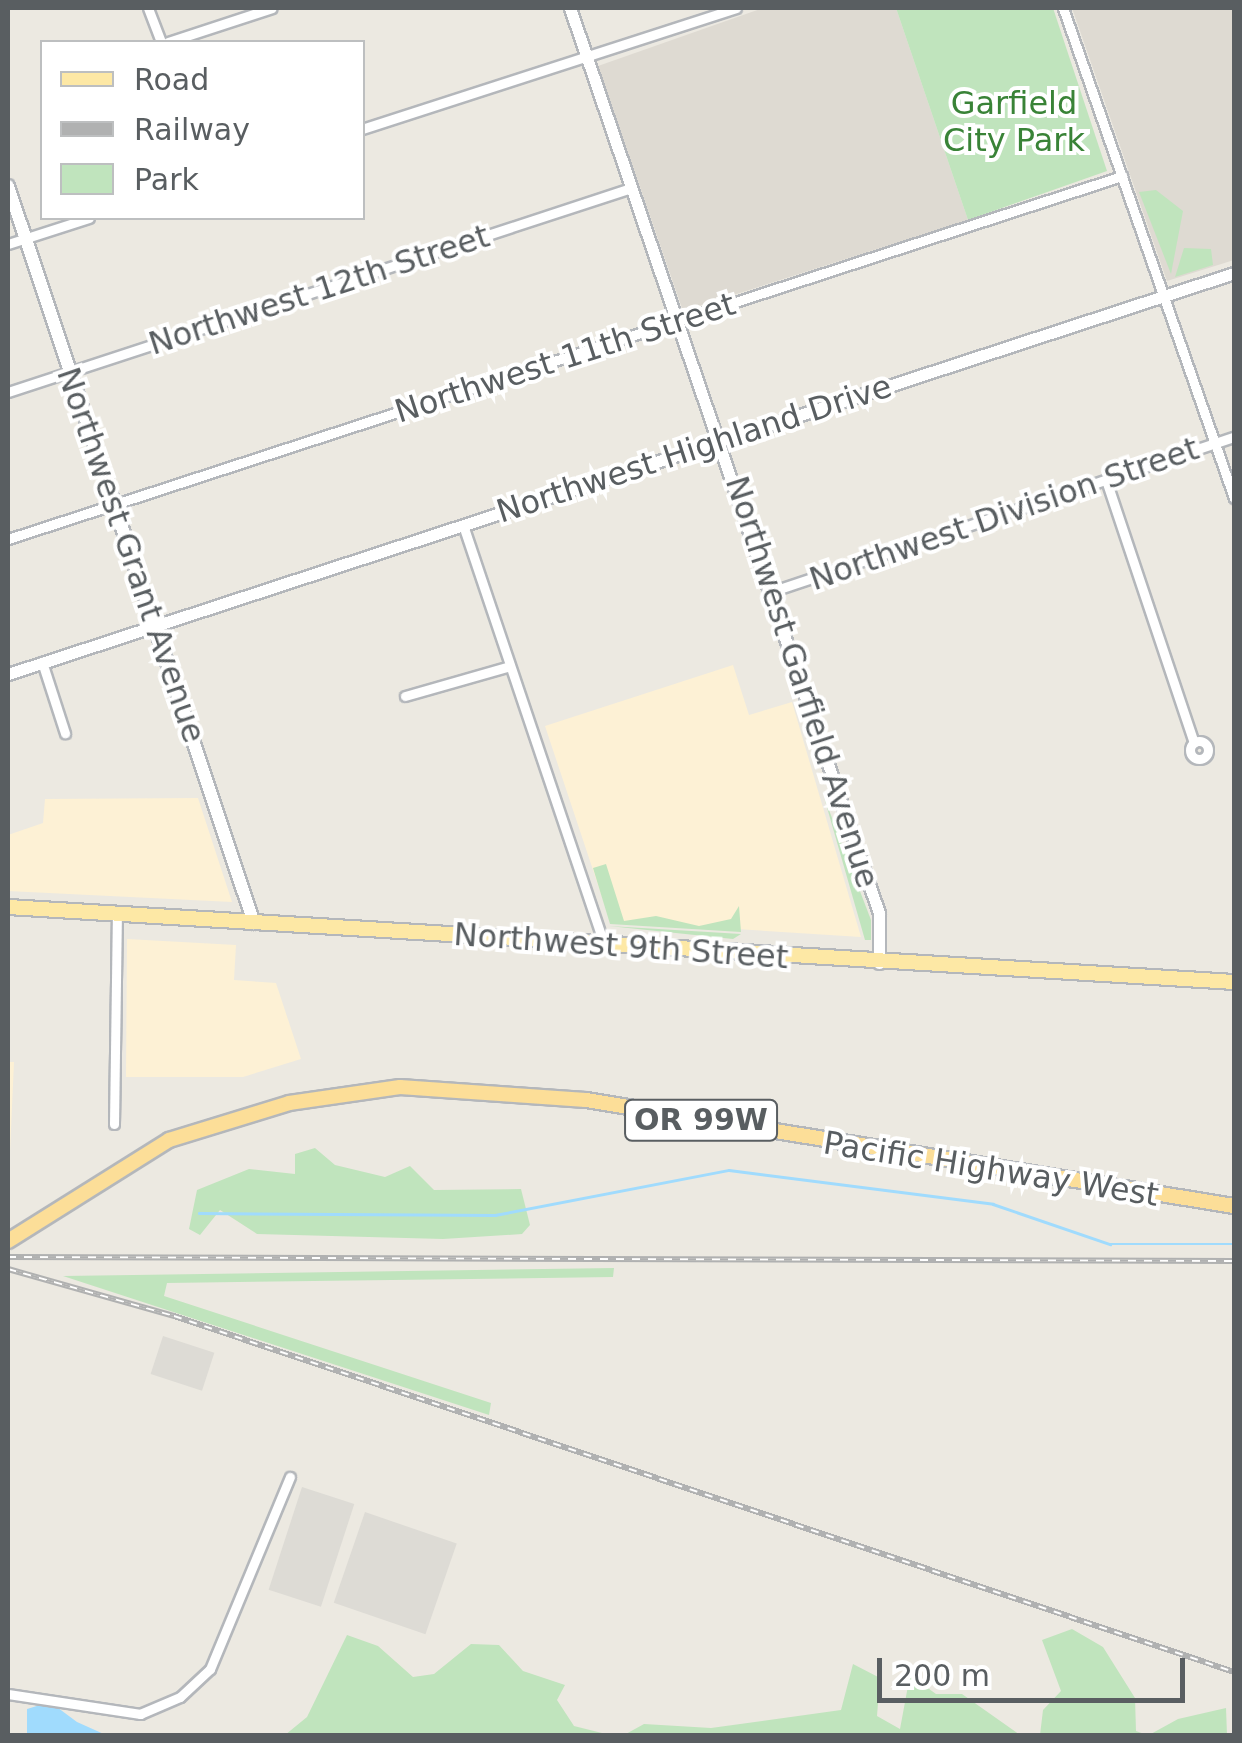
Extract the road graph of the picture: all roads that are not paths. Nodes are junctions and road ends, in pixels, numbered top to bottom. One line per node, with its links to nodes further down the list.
1 (148, 8): 6 (street)
2 (272, 8): 7 (street)
3 (570, 8): 8 (street, Northwest Garfield Avenue)
4 (736, 8): 8 (street)
5 (1062, 8): 10 (street)
6 (164, 40)
7 (171, 40)
8 (587, 56): 9 (street); 12 (street, Northwest Garfield Avenue)
9 (365, 128)
10 (1122, 176): 17 (street); 18 (street, Northwest 11th Street)
11 (8, 186): 14 (main road, Northwest Grant Avenue)
12 (632, 188): 18 (street, Northwest Garfield Avenue); 19 (street, Northwest 12th Street)
13 (83, 220): 14 (street)
14 (25, 238): 15 (street); 19 (main road, Northwest Grant Avenue)
15 (8, 244)
16 (1234, 273): 17 (street, Northwest Highland Drive)
17 (1164, 296): 22 (street, Northwest Highland Drive); 23 (street)
18 (676, 321): 22 (street, Northwest Garfield Avenue); 26 (street, Northwest 11th Street)
19 (69, 372): 20 (street, Northwest 12th Street); 26 (main road, Northwest Grant Avenue)
20 (8, 392)
21 (1234, 437): 23 (street, Northwest Division Street)
22 (719, 442): 27 (street, Northwest Highland Drive); 29 (street, Northwest Garfield Avenue)
23 (1216, 443): 24 (street, Northwest Division Street); 25 (street)
24 (1106, 480): 29 (street, Northwest Division Street); 36 (street)
25 (1234, 498)
26 (114, 504): 28 (street, Northwest 11th Street); 30 (main road, Northwest Grant Avenue)
27 (463, 525): 30 (street, Northwest Highland Drive); 32 (street)
28 (8, 539)
29 (772, 592): 41 (street, Northwest Garfield Avenue)
30 (154, 624): 31 (street, Northwest Highland Drive); 39 (main road, Northwest Grant Avenue)
31 (42, 662): 33 (street, Northwest Highland Drive); 35 (street)
32 (510, 666): 34 (street); 40 (street)
33 (8, 674)
34 (405, 696)
35 (66, 733)
36 (1194, 743)
37 (8, 907): 38 (main road, Northwest 9th Street)
38 (117, 914): 39 (main road, Northwest 9th Street); 43 (street)
39 (254, 923): 40 (main road, Northwest 9th Street)
40 (604, 944): 41 (main road, Northwest 9th Street)
41 (879, 963): 42 (main road, Northwest 9th Street)
42 (1234, 982)
43 (114, 1124)
44 (1234, 1206): 45 (highway, Pacific Highway West / OR 99W)
45 (8, 1240)
46 (290, 1477): 47 (street)
47 (8, 1694)

